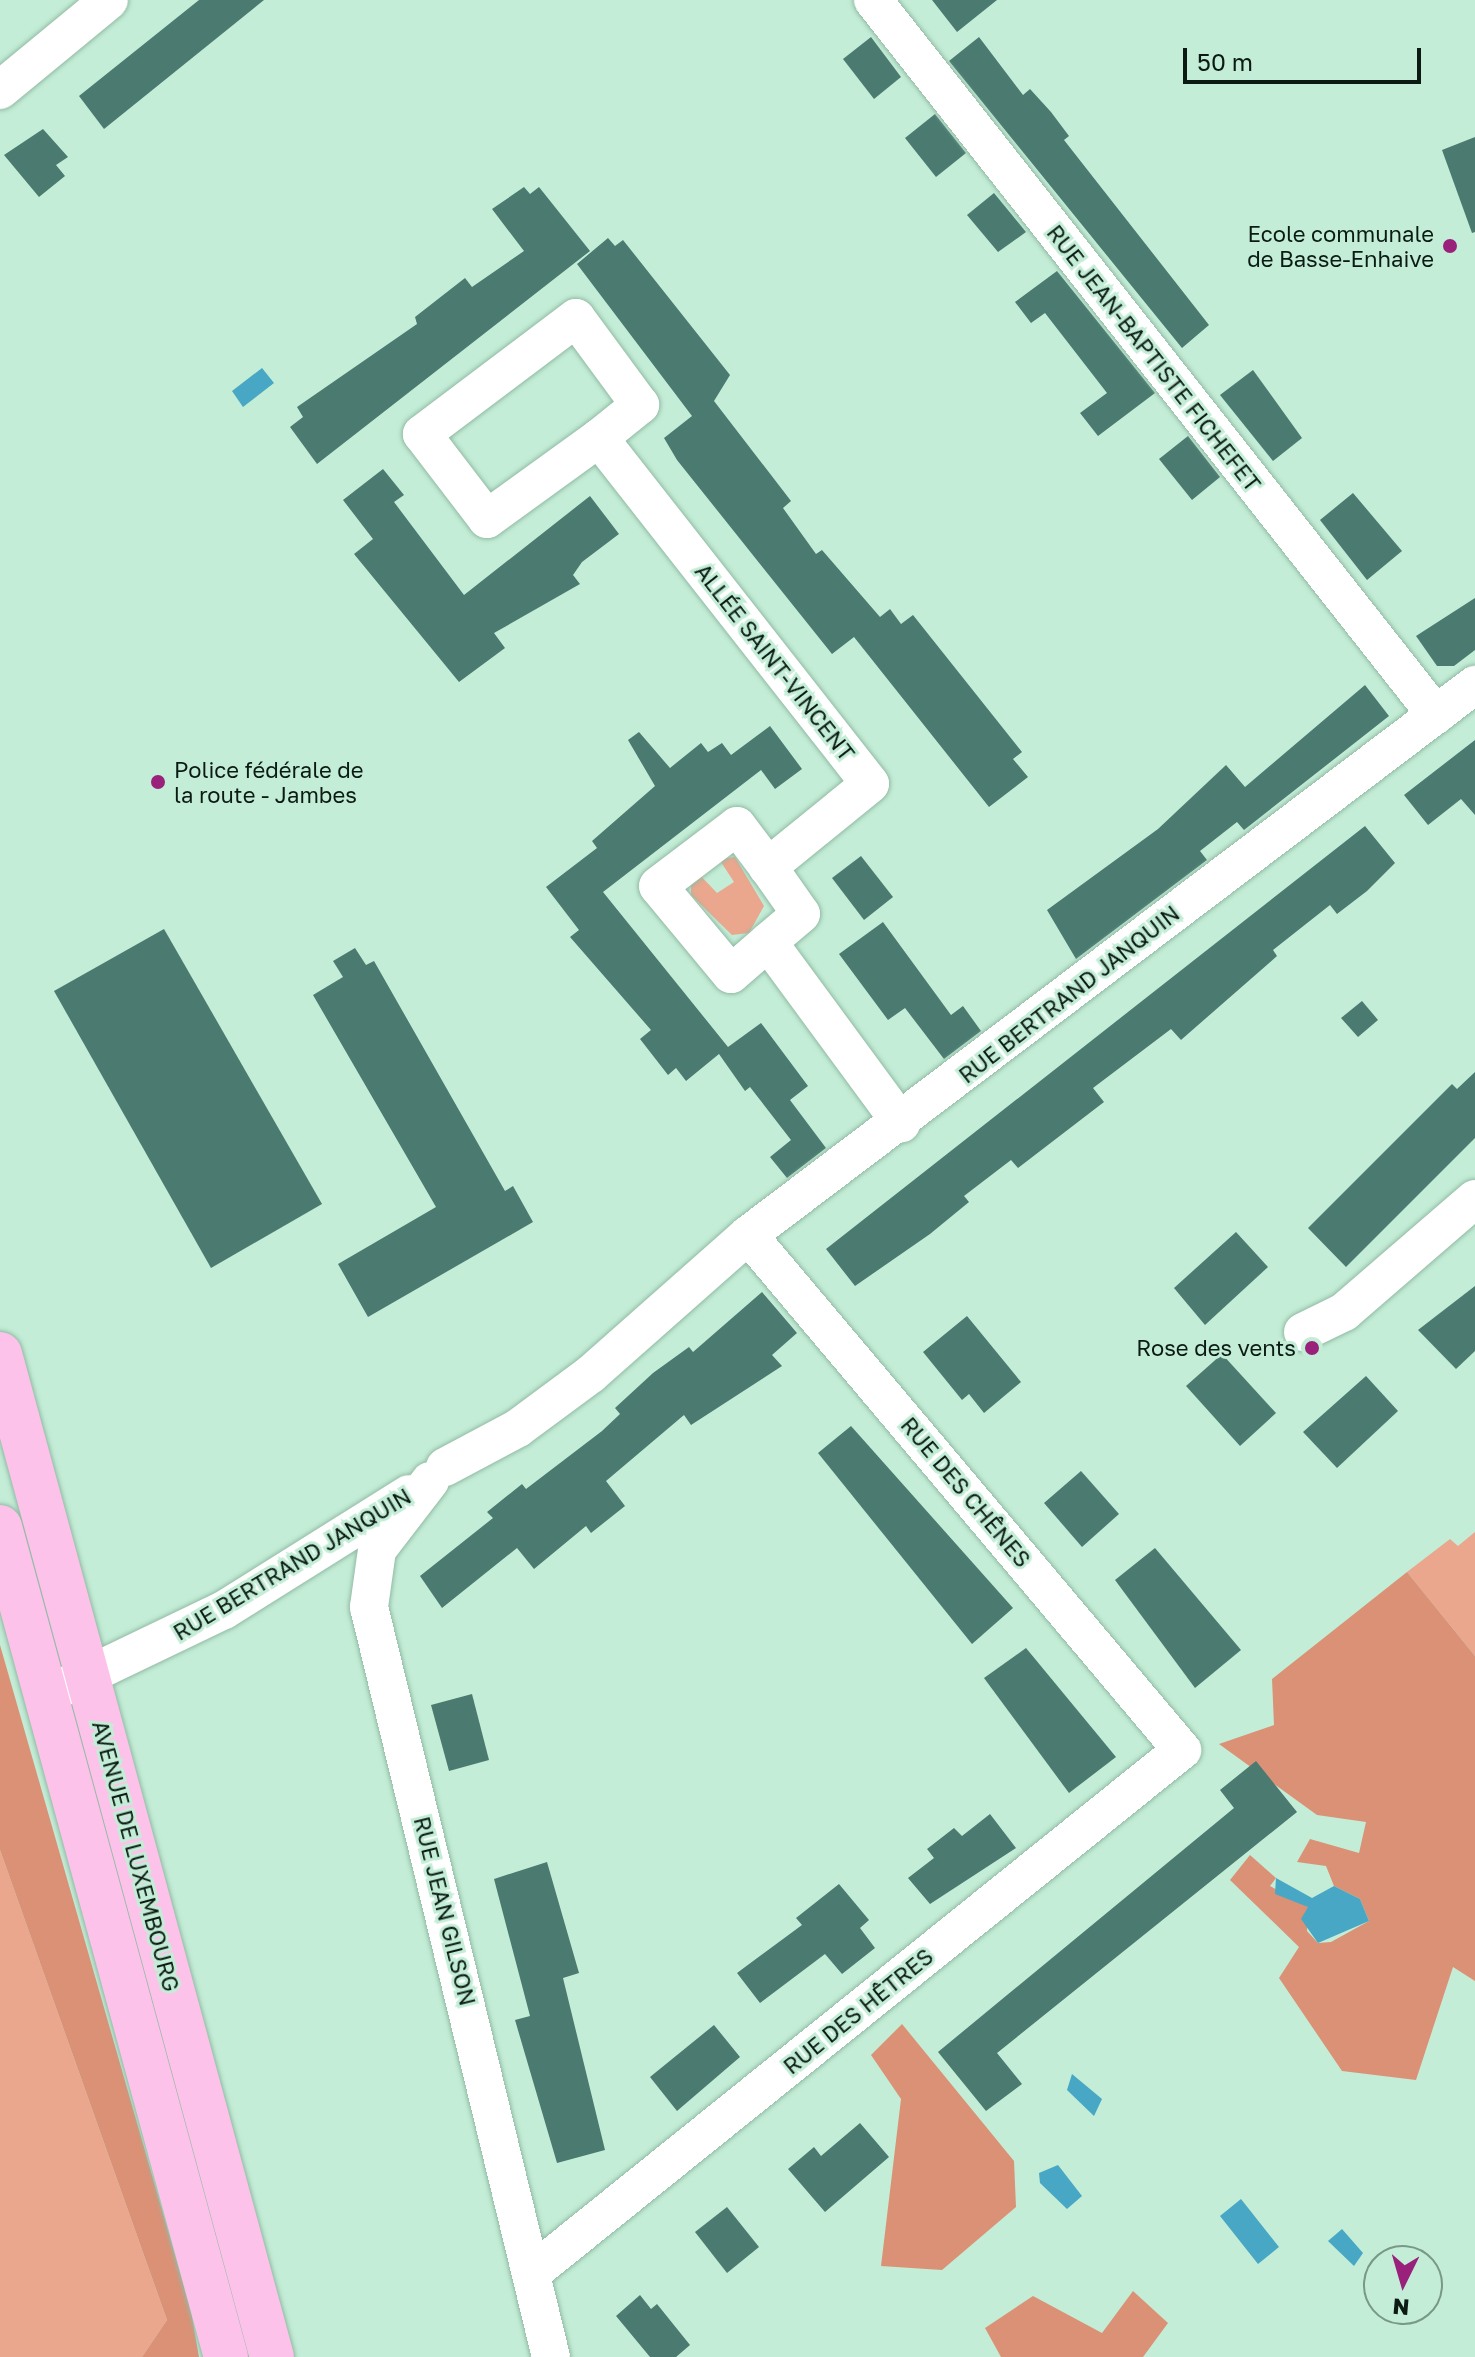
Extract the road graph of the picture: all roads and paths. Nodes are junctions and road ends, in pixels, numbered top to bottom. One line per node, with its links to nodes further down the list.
1 (109, 0): 3 (street)
2 (873, 0): 6 (street, RUE JEAN-BAPTISTE FICHEFET)
3 (0, 90)
4 (599, 438): 4 (street); 7 (street, ALLÉE SAINT-VINCENT)
5 (1475, 685): 6 (street, RUE BERTRAND JANQUIN)
6 (1436, 715): 9 (street, RUE BERTRAND JANQUIN)
7 (768, 867): 8 (street); 8 (street)
8 (768, 942): 9 (street)
9 (901, 1123): 11 (street, RUE BERTRAND JANQUIN)
10 (1475, 1199): 12 (street)
11 (748, 1235): 14 (street, RUE BERTRAND JANQUIN); 18 (street, RUE DES CHÊNES)
12 (1303, 1332)
13 (0, 1354): 16 (main road, AVENUE DE LUXEMBOURG)
14 (437, 1474): 16 (street, RUE BERTRAND JANQUIN); 19 (street, RUE JEAN GILSON)
15 (0, 1527): 17 (main road, AVENUE DE LUXEMBOURG)
16 (89, 1679): 17 (street, RUE BERTRAND JANQUIN); 21 (main road, AVENUE DE LUXEMBOURG)
17 (47, 1695): 20 (main road, AVENUE DE LUXEMBOURG)
18 (1182, 1750): 19 (street, RUE DES HÊTRES)
19 (533, 2272): 22 (street, RUE JEAN GILSON)
20 (226, 2357)
21 (272, 2357)
22 (551, 2357)

